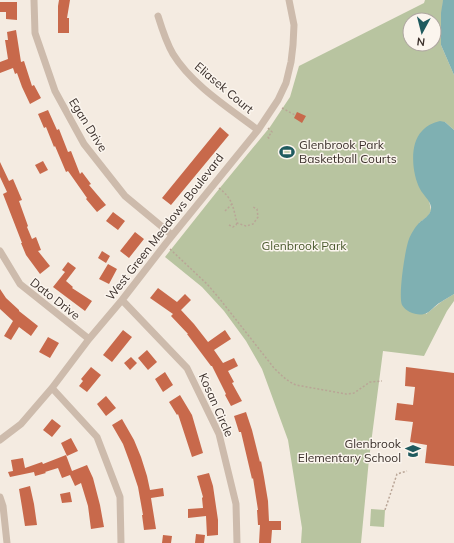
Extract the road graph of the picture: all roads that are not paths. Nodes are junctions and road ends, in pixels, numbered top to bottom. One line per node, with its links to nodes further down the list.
1 (34, 0): 5 (street, Egan Drive)
2 (291, 1): 4 (street, West Green Meadows Boulevard)
3 (158, 16): 4 (street, Eliasek Court)
4 (260, 127): 5 (street, West Green Meadows Boulevard)
5 (172, 235): 7 (street, West Green Meadows Boulevard)
6 (0, 251): 8 (street, Dato Drive)
7 (122, 300): 8 (street, West Green Meadows Boulevard); 14 (street, Kosan Circle)
8 (89, 339): 9 (street, West Green Meadows Boulevard)
9 (52, 388): 10 (street, West Green Meadows Boulevard); 13 (street)
10 (0, 440)
11 (0, 497): 12 (street)
12 (8, 543)
13 (121, 543)
14 (237, 543)

